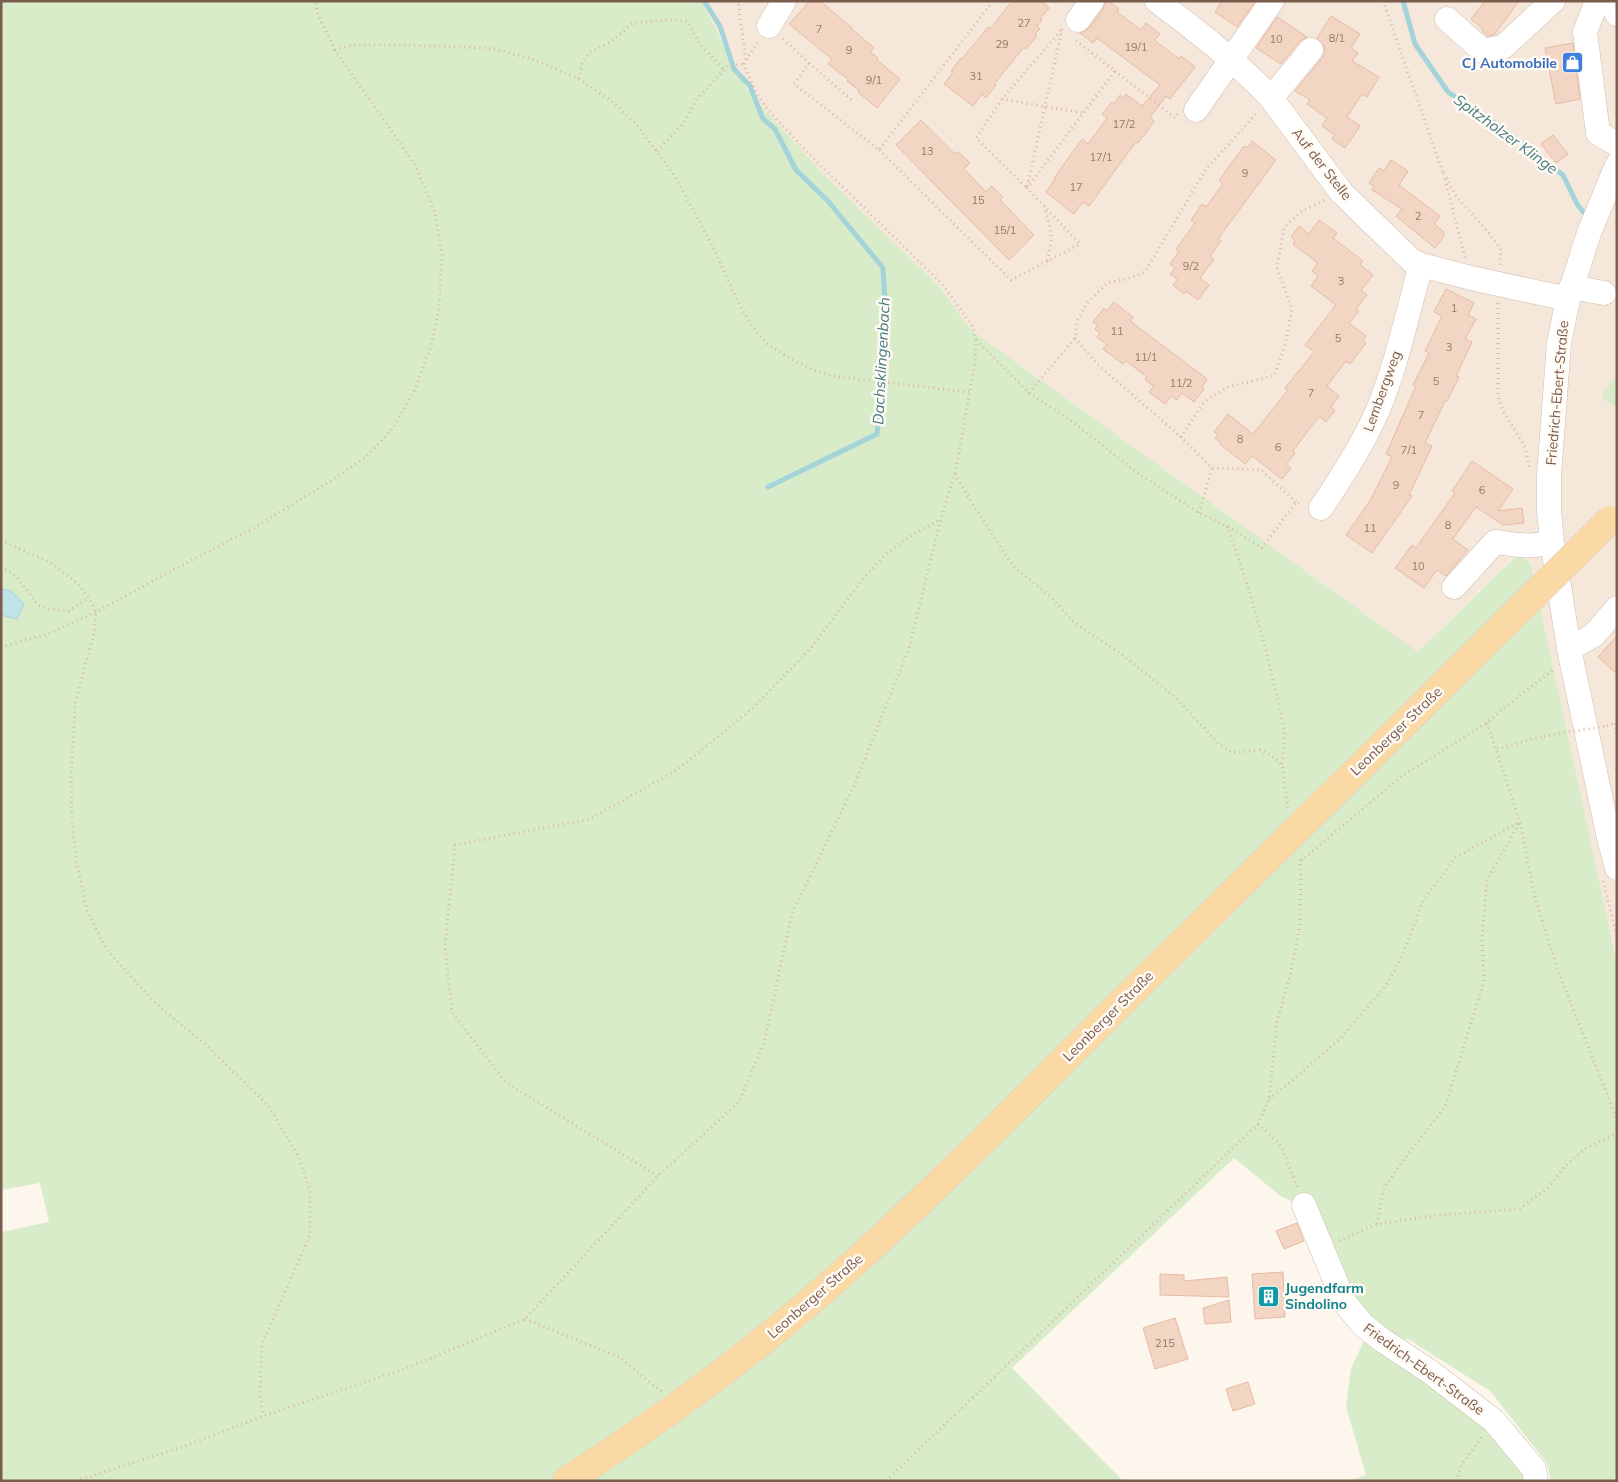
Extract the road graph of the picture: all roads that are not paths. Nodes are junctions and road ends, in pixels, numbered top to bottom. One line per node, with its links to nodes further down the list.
1 (784, 1): 11 (street)
2 (1092, 1): 10 (street)
3 (1157, 1): 13 (street, Auf der Stelle)
4 (1272, 1): 13 (street)
5 (1553, 1): 9 (street)
6 (1598, 1): 16 (street)
7 (1610, 1): 8 (street)
8 (1617, 14)
9 (1447, 19)
10 (1068, 24)
11 (769, 26)
12 (1311, 50): 14 (street)
13 (1232, 59): 14 (street, Auf der Stelle); 15 (street)
14 (1271, 98): 18 (street, Auf der Stelle)
15 (1188, 111)
16 (1617, 144)
17 (1617, 165): 19 (street, Friedrich-Ebert-Straße)
18 (1421, 266): 19 (street, Auf der Stelle); 21 (street, Lembergweg)
19 (1570, 293): 20 (street, Auf der Stelle); 23 (street, Friedrich-Ebert-Straße)
20 (1604, 293)
21 (1321, 508)
22 (1613, 517): 29 (main road, Leonberger Straße, bridge)
23 (1552, 541): 24 (street); 26 (street, Friedrich-Ebert-Straße)
24 (1454, 587)
25 (1617, 608): 26 (street)
26 (1563, 658): 27 (street, Friedrich-Ebert-Straße)
27 (1617, 868)
28 (1304, 1205): 30 (street, Friedrich-Ebert-Straße)
29 (566, 1481)
30 (1536, 1481)

